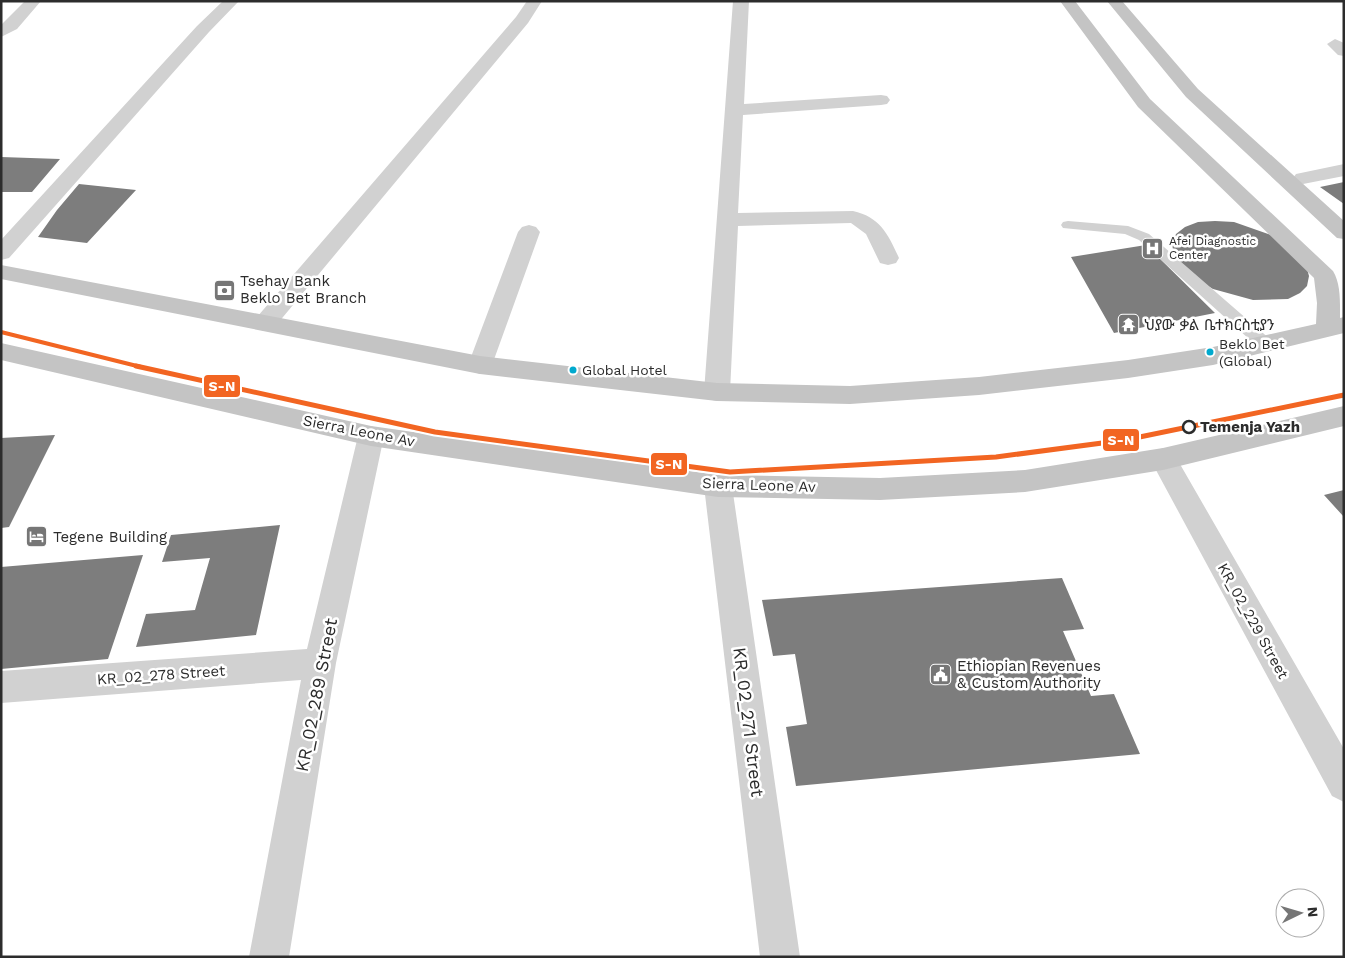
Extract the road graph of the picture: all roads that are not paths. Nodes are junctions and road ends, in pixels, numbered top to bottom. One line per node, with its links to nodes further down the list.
1 (34, 1): 9 (street)
2 (232, 1): 20 (street)
3 (534, 1): 23 (street)
4 (741, 1): 11 (street)
5 (1067, 1): 24 (main road)
6 (1083, 1): 17 (main road)
7 (1114, 1): 19 (main road)
8 (1132, 1): 13 (main road)
9 (1, 32)
10 (881, 100): 11 (street)
11 (734, 110): 15 (street)
12 (1344, 170): 13 (street)
13 (1303, 178): 14 (main road)
14 (1344, 211)
15 (728, 220): 21 (street); 28 (street)
16 (1068, 225): 25 (lane)
17 (1301, 229)
18 (529, 232): 27 (street)
19 (1344, 234)
20 (1, 253)
21 (888, 258)
22 (1, 272): 23 (main road)
23 (265, 323): 27 (main road)
24 (1335, 328): 25 (main road)
25 (1265, 344): 28 (main road)
26 (1, 351): 30 (main road, Sierra Leone Av)
27 (480, 365): 28 (main road)
28 (717, 392)
29 (1344, 416): 31 (main road, Sierra Leone Av)
30 (371, 436): 32 (main road, Sierra Leone Av); 33 (street, KR_02_289 Street)
31 (1163, 459): 32 (main road, Sierra Leone Av); 35 (street, KR_02_229 Street)
32 (718, 486): 37 (street, KR_02_271 Street)
33 (320, 663): 34 (street, KR_02_278 Street); 36 (street, KR_02_289 Street)
34 (1, 687)
35 (1344, 784)
36 (269, 957)
37 (780, 957)

